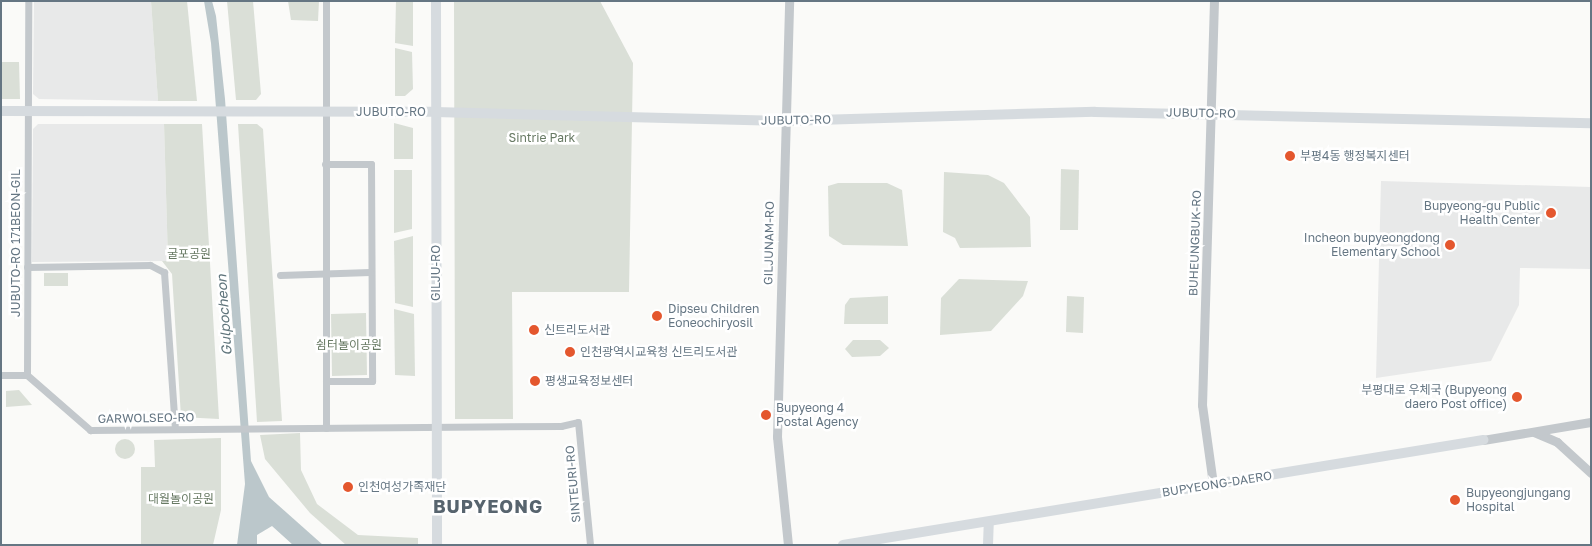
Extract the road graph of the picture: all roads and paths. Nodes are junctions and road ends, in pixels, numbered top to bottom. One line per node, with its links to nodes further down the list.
1 (28, 1): 7 (street, JUBUTO-RO 171BEON-GIL)
2 (326, 1): 8 (street)
3 (436, 1): 9 (main road, GILJU-RO)
4 (789, 1): 11 (street, GILJUNAM-RO)
5 (1214, 1): 10 (street, BUHEUNGBUK-RO)
6 (1, 112): 7 (main road, JUBUTO-RO)
7 (28, 112): 8 (main road, JUBUTO-RO); 14 (street, JUBUTO-RO 171BEON-GIL)
8 (324, 112): 9 (main road, JUBUTO-RO); 13 (street)
9 (435, 112): 11 (main road, JUBUTO-RO); 22 (main road, GILJU-RO)
10 (1211, 113): 11 (main road, JUBUTO-RO); 12 (main road, JUBUTO-RO); 28 (street, BUHEUNGBUK-RO)
11 (784, 121): 32 (street, GILJUNAM-RO)
12 (1591, 123)
13 (325, 164): 15 (street); 16 (street)
14 (27, 267): 19 (street, JUBUTO-RO 171BEON-GIL); 24 (street)
15 (370, 272): 16 (street); 20 (street)
16 (325, 274): 17 (street); 20 (street)
17 (280, 275)
18 (1, 375): 19 (street)
19 (27, 375): 24 (street, GARWOLSEO-RO)
20 (326, 381): 23 (street)
21 (1591, 422): 25 (street, BUPYEONG-DAERO)
22 (437, 427): 23 (street); 30 (main road, GILJU-RO); 31 (street, SINTEURI-RO)
23 (326, 428): 24 (street, GARWOLSEO-RO)
24 (175, 429)
25 (1534, 432): 26 (street, BUPYEONG-DAERO); 27 (street)
26 (1483, 440): 28 (main road, BUPYEONG-DAERO)
27 (1591, 473)
28 (1213, 484): 29 (main road, BUPYEONG-DAERO)
29 (989, 522): 33 (main road, BUPYEONG-DAERO); 34 (main road)
30 (437, 545)
31 (590, 545)
32 (788, 545)
33 (843, 545)
34 (988, 545)

